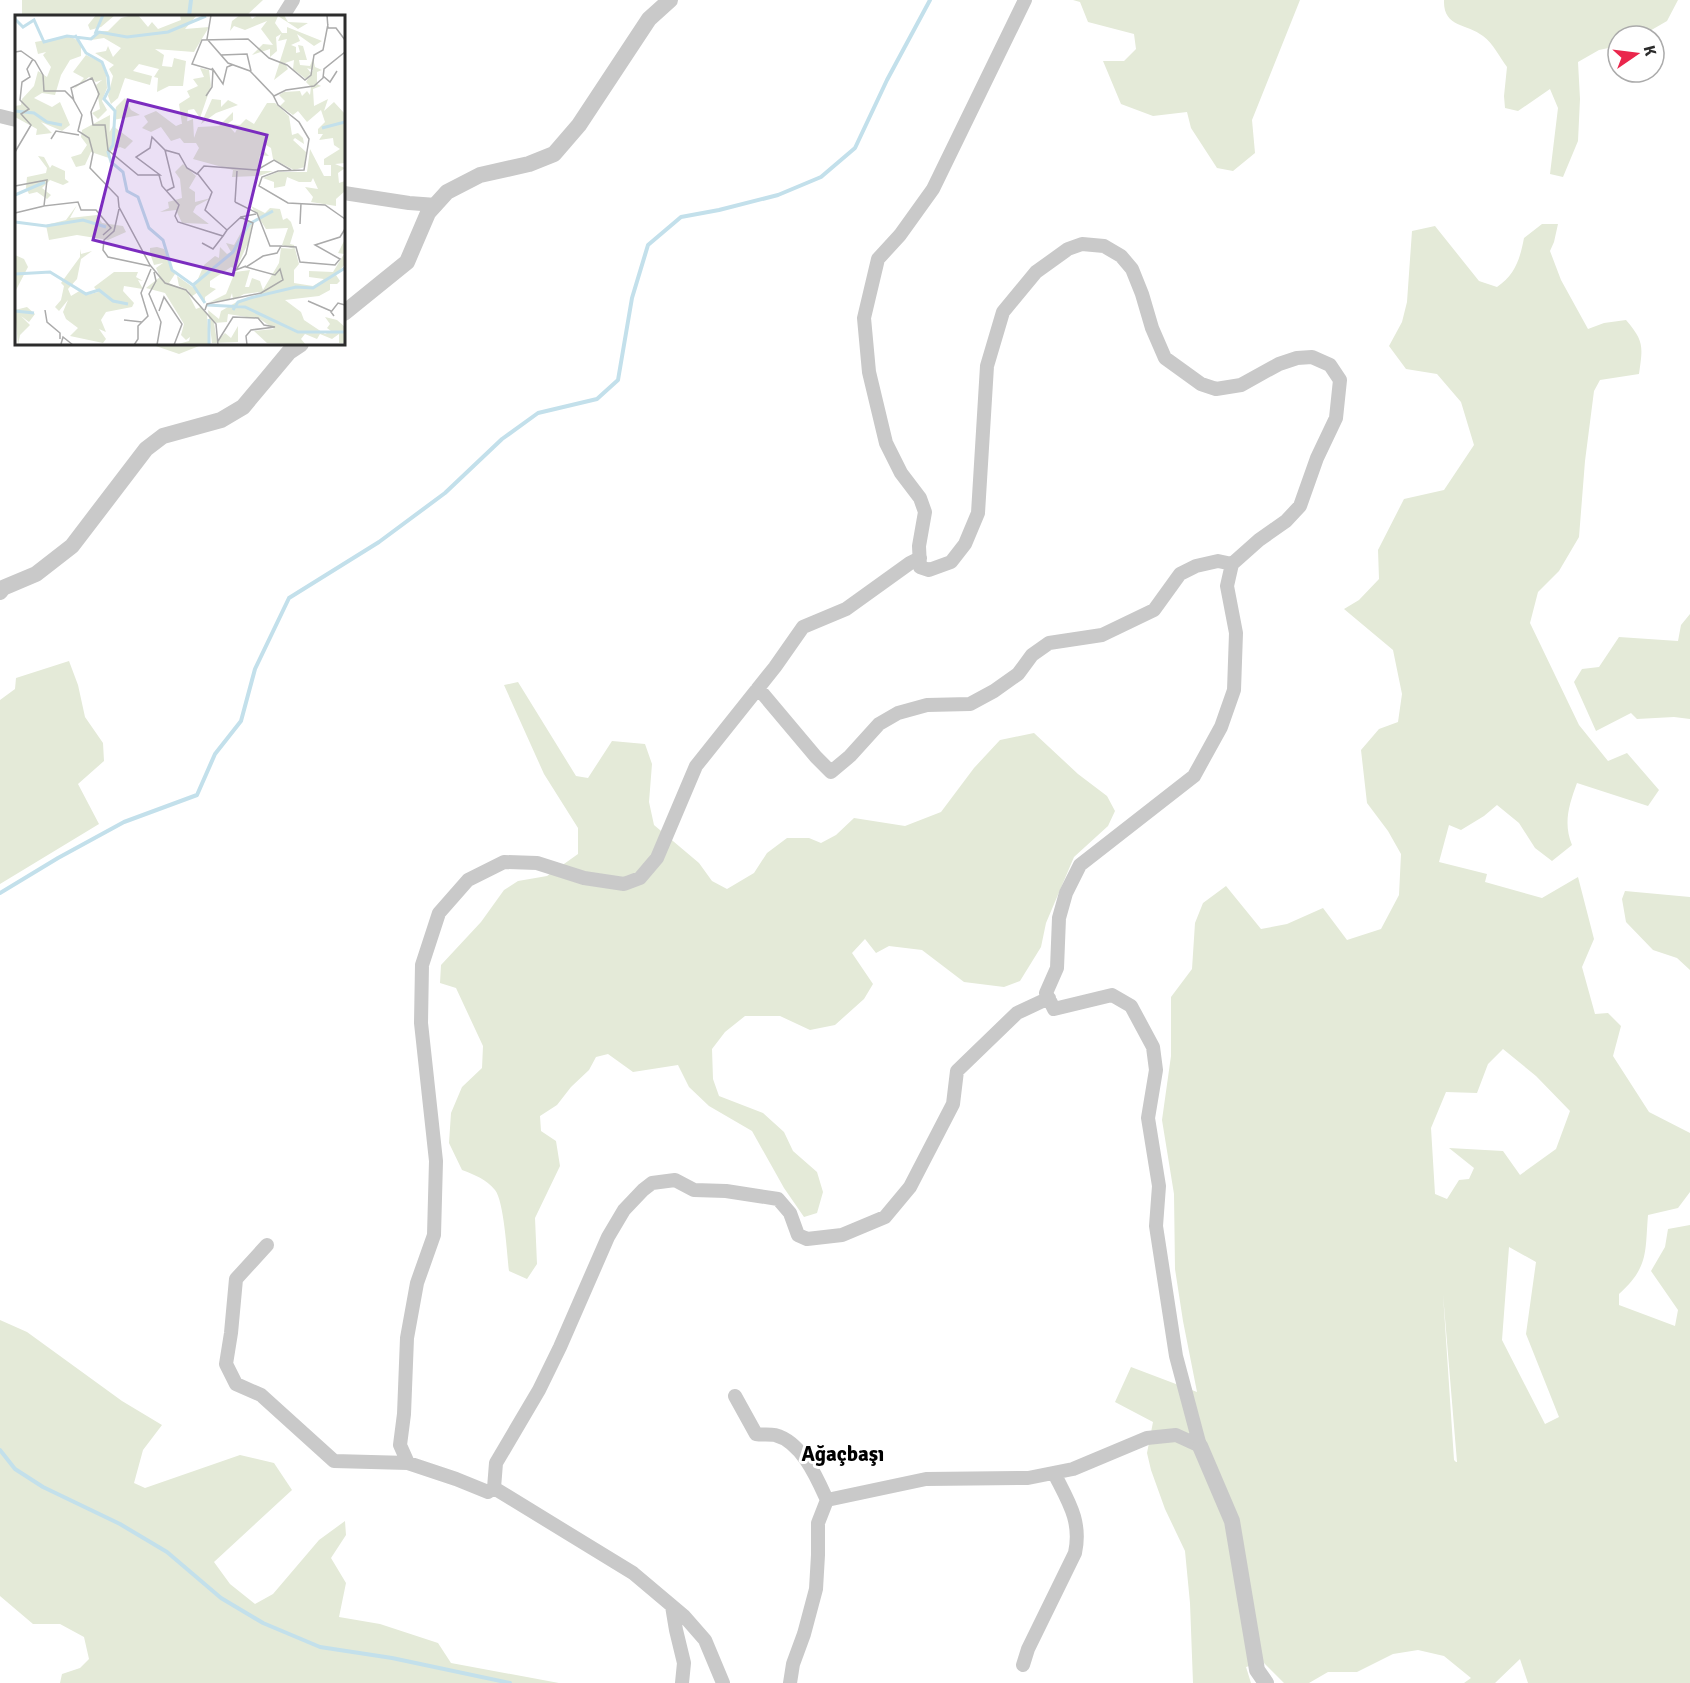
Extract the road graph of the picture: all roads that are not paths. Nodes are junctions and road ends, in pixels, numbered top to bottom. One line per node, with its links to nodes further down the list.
1 (293, 0): 4 (street)
2 (670, 0): 8 (street)
3 (1025, 0): 11 (street)
4 (284, 15)
5 (0, 116): 6 (street)
6 (15, 120)
7 (345, 193): 8 (street)
8 (436, 205): 9 (street)
9 (345, 312)
10 (300, 345): 13 (street)
11 (920, 558): 12 (street); 14 (street)
12 (1233, 564): 14 (street); 15 (street)
13 (0, 592)
14 (758, 688): 19 (street)
15 (1049, 998): 18 (street); 21 (street)
16 (267, 1245): 19 (street)
17 (735, 1396): 22 (street)
18 (1200, 1446): 20 (street); 28 (street)
19 (408, 1463): 21 (street)
20 (1054, 1473): 22 (street); 24 (street)
21 (494, 1488): 23 (street)
22 (827, 1500): 27 (street)
23 (672, 1606): 25 (street); 26 (street)
24 (1023, 1665)
25 (682, 1683)
26 (723, 1683)
27 (790, 1683)
28 (1266, 1683)

